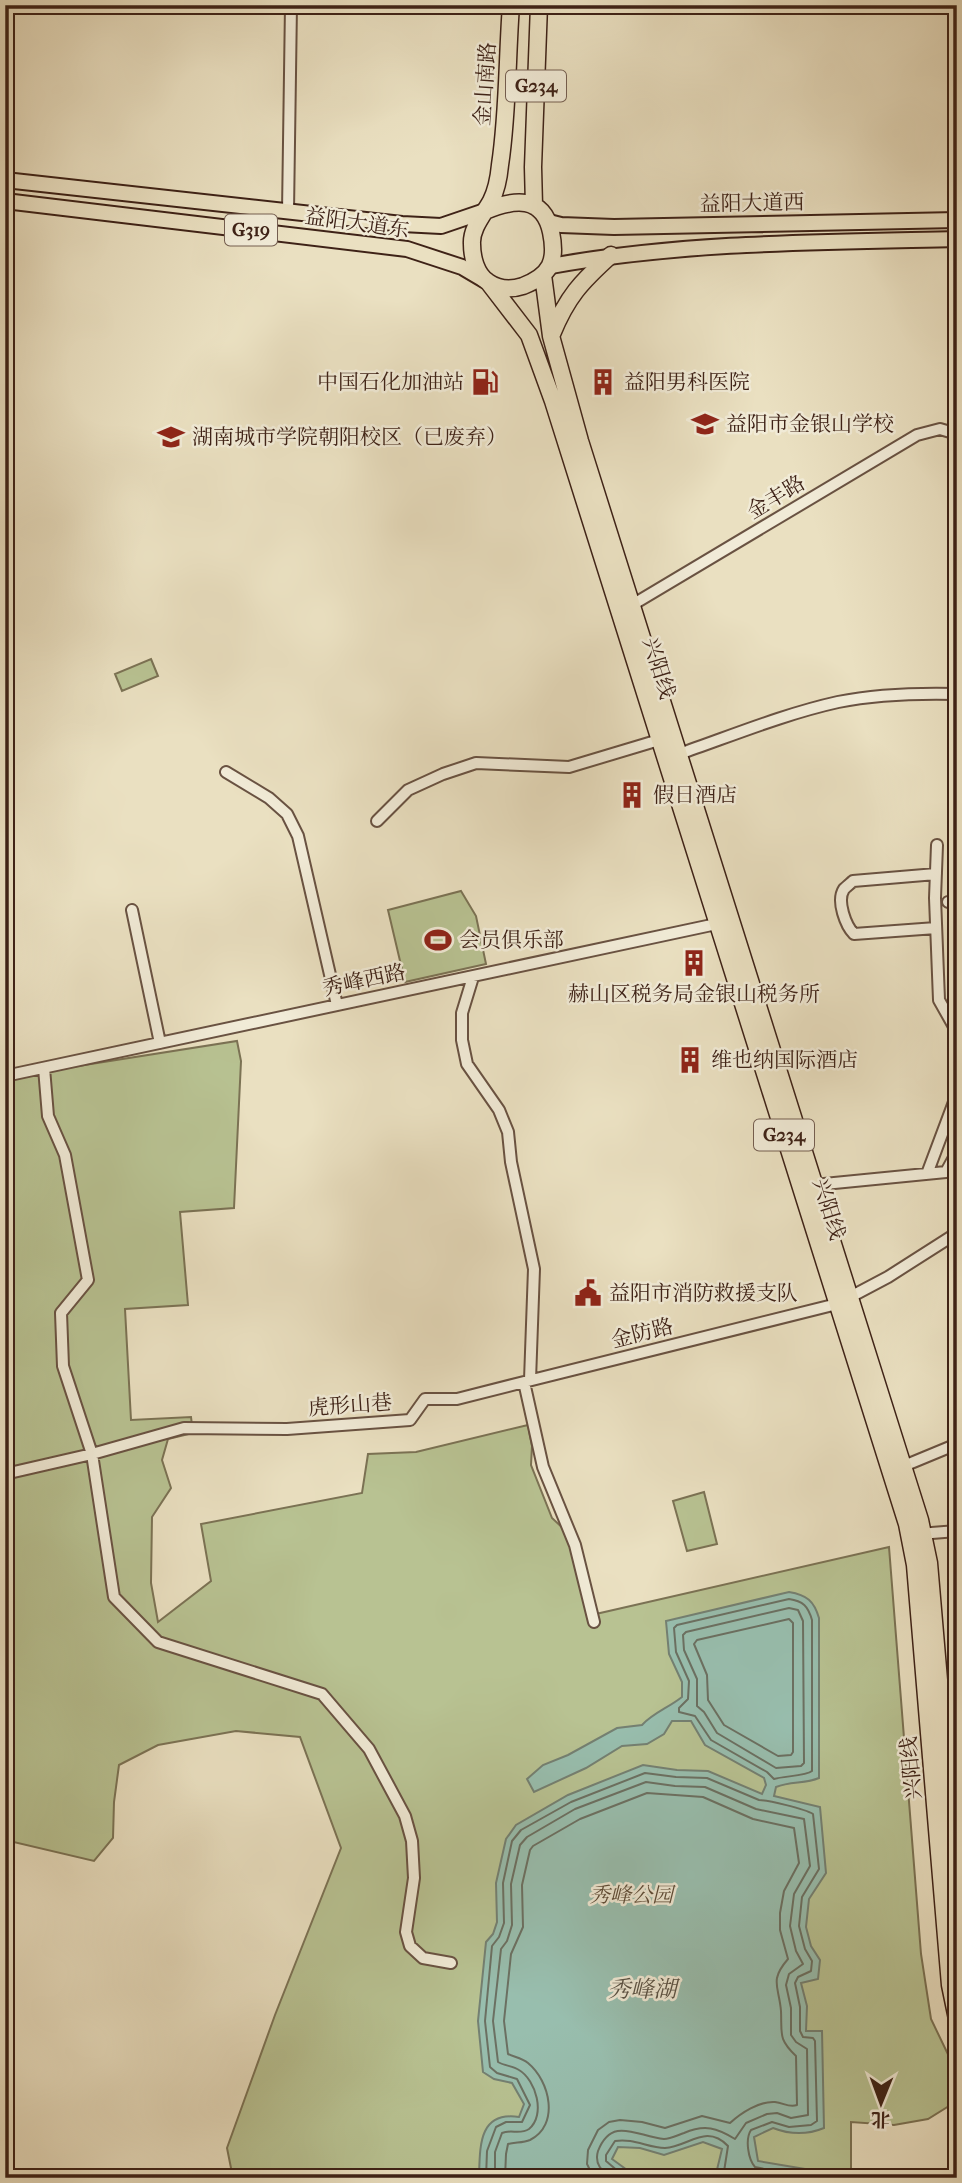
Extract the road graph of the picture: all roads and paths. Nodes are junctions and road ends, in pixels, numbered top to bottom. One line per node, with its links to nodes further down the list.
1 (291, 5): 11 (street)
2 (511, 5): 4 (highway, 金山南路 / G234)
3 (539, 5): 5 (highway, G234)
4 (509, 26): 5 (highway); 6 (highway, 金山南路 / G234)
5 (538, 27): 7 (highway, G234)
6 (508, 52): 7 (highway); 12 (highway, 金山南路 / G234)
7 (537, 55): 10 (highway, G234)
8 (5, 180): 11 (main road, G319)
9 (5, 201): 17 (main road, 益阳大道东 / G319)
10 (534, 206): 12 (highway); 15 (highway)
11 (288, 211): 13 (main road, G319)
12 (485, 211): 13 (main road, G319); 20 (highway, G234)
13 (372, 220): 17 (main road)
14 (957, 220): 15 (main road, 益阳大道西)
15 (549, 222): 19 (highway, G234)
16 (957, 239): 18 (main road, 益阳大道西)
17 (370, 245): 20 (main road, 益阳大道东 / G319)
18 (611, 255): 19 (main road, 益阳大道西); 21 (highway)
19 (547, 271): 20 (highway); 21 (highway, 兴阳线 / G234)
20 (489, 283): 23 (highway, 兴阳线 / G234)
21 (551, 336): 23 (highway, 兴阳线 / G234)
22 (957, 434): 23 (street, 金丰路)
23 (625, 610): 25 (highway, 兴阳线 / G234); 26 (highway, 兴阳线 / G234)
24 (957, 694): 26 (street)
25 (659, 740): 28 (street); 32 (highway, 兴阳线 / G234)
26 (679, 754): 32 (highway, 兴阳线 / G234)
27 (226, 772): 35 (street)
28 (377, 821)
29 (937, 845): 30 (street)
30 (936, 874): 33 (street); 33 (street)
31 (132, 910): 37 (street)
32 (724, 922): 34 (street, 秀峰西路); 43 (highway, 兴阳线 / G234); 45 (highway, 兴阳线 / G234)
33 (936, 928): 36 (street)
34 (473, 977): 35 (street, 秀峰西路); 46 (street)
35 (337, 1005): 37 (street, 秀峰西路)
36 (957, 1032)
37 (160, 1043): 38 (street, 秀峰西路)
38 (44, 1068): 39 (street, 秀峰西路); 48 (street)
39 (5, 1076)
40 (957, 1094): 42 (street)
41 (957, 1152): 42 (street)
42 (927, 1174): 43 (street)
43 (814, 1185): 45 (highway, 兴阳线 / G234)
44 (957, 1233): 45 (street, 金防路)
45 (844, 1301): 46 (street, 金防路); 49 (highway, 兴阳线 / G234)
46 (527, 1381): 48 (street, 虎形山巷); 53 (street)
47 (957, 1444): 49 (street)
48 (92, 1454): 50 (street, 虎形山巷); 57 (street)
49 (897, 1469): 52 (highway, 兴阳线 / G234)
50 (5, 1474)
51 (957, 1531): 52 (street)
52 (916, 1534): 54 (highway, 兴阳线 / G234)
53 (594, 1622)
54 (951, 1875): 55 (highway, 兴阳线 / G234); 56 (highway, 兴阳线 / G234)
55 (957, 1891)
56 (951, 1919): 58 (highway, 兴阳线 / G234)
57 (452, 1963)
58 (957, 2019)

